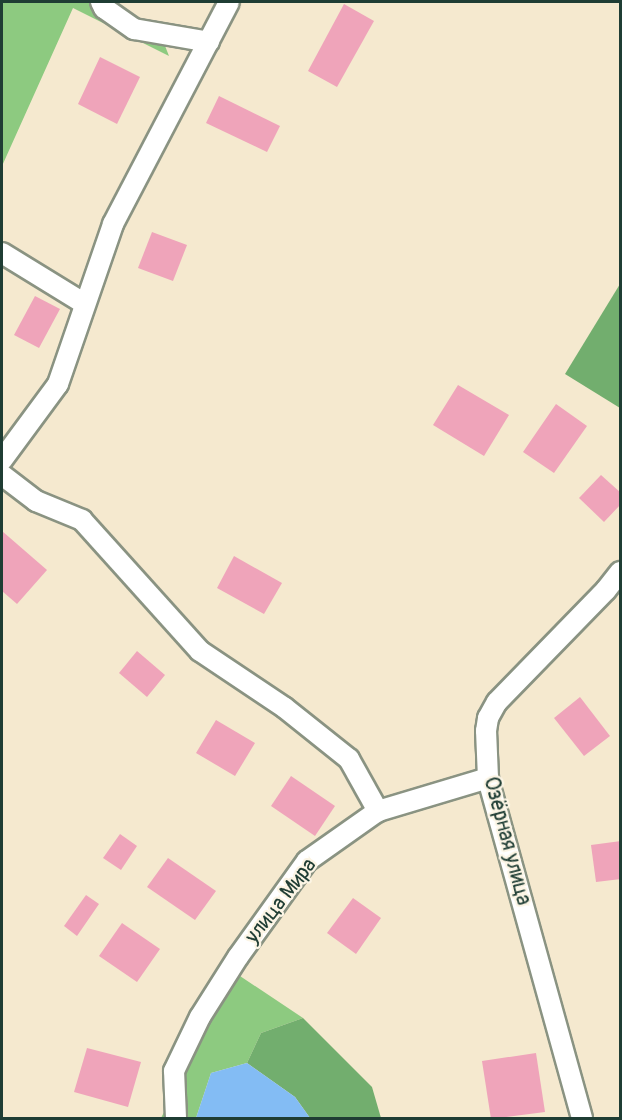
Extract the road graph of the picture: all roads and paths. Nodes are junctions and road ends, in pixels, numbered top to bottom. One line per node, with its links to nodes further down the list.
1 (101, 2): 3 (street)
2 (229, 2): 3 (street)
3 (209, 42): 5 (street)
4 (2, 252): 5 (street)
5 (85, 304): 6 (street)
6 (2, 460)
7 (2, 475): 10 (street)
8 (621, 572): 9 (street, Озёрная улица)
9 (488, 778): 10 (street, улица Мира); 12 (street, Озёрная улица)
10 (378, 811): 11 (street, улица Мира)
11 (176, 1119)
12 (582, 1119)

